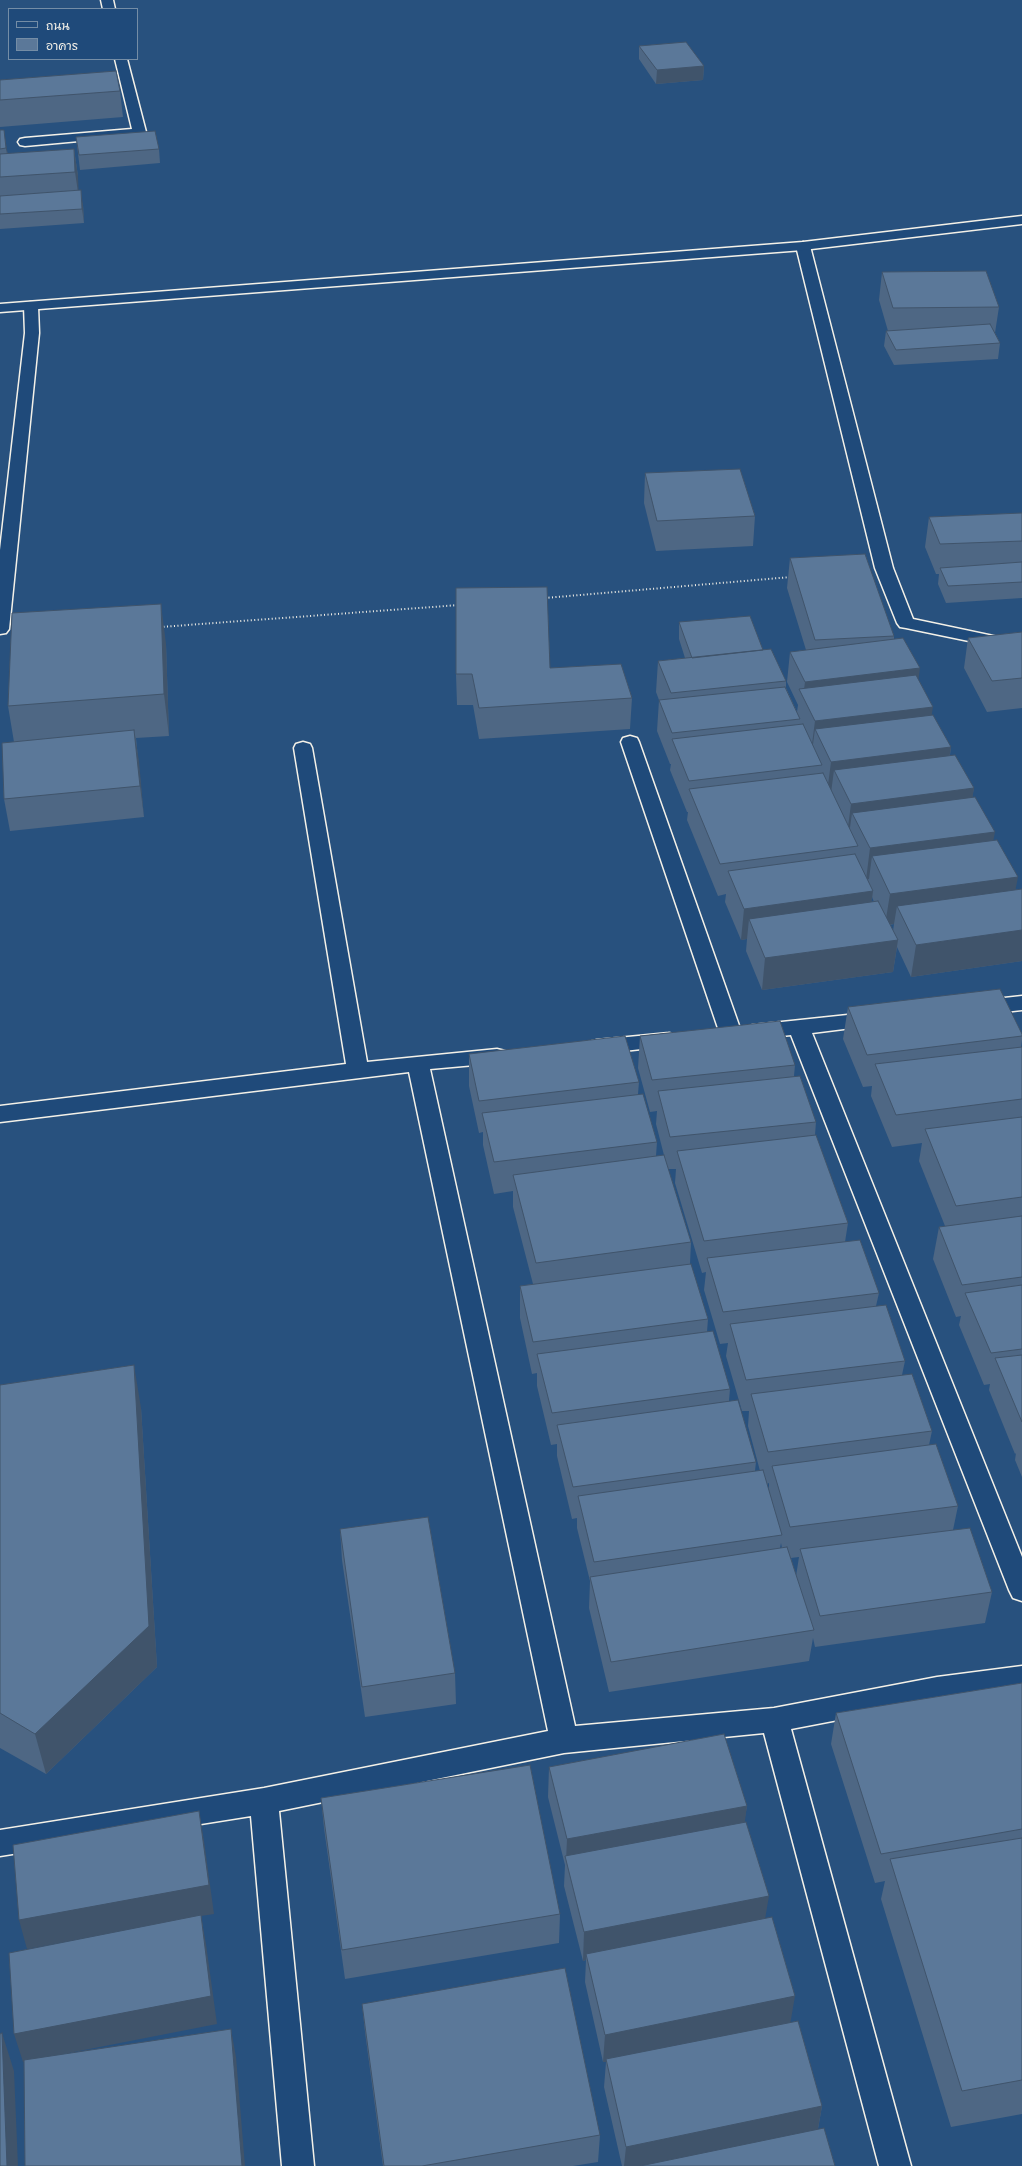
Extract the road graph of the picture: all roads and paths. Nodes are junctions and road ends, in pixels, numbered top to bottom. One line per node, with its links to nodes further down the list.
1 (121, 60): 2 (street)
2 (25, 142)
3 (1022, 220): 4 (street)
4 (803, 246): 5 (street); 12 (street)
5 (31, 306): 6 (street); 11 (street)
6 (0, 308)
7 (798, 576): 8 (path)
8 (540, 599)
9 (461, 605): 10 (path)
10 (159, 627)
11 (0, 629)
12 (1022, 647)
13 (630, 742): 19 (street)
14 (303, 748): 23 (street)
15 (1022, 1003): 16 (street)
16 (958, 1010)
17 (895, 1017): 18 (street)
18 (799, 1027): 19 (street); 25 (street)
19 (731, 1034): 20 (street)
20 (574, 1049)
21 (520, 1054): 22 (street)
22 (418, 1063): 23 (street); 28 (street)
23 (358, 1071): 24 (street)
24 (0, 1114)
25 (1022, 1590)
26 (1022, 1678): 27 (street)
27 (774, 1720): 28 (street); 32 (street)
28 (564, 1740): 29 (street)
29 (264, 1801): 30 (street); 31 (street)
30 (0, 1843)
31 (298, 2166)
32 (895, 2166)

